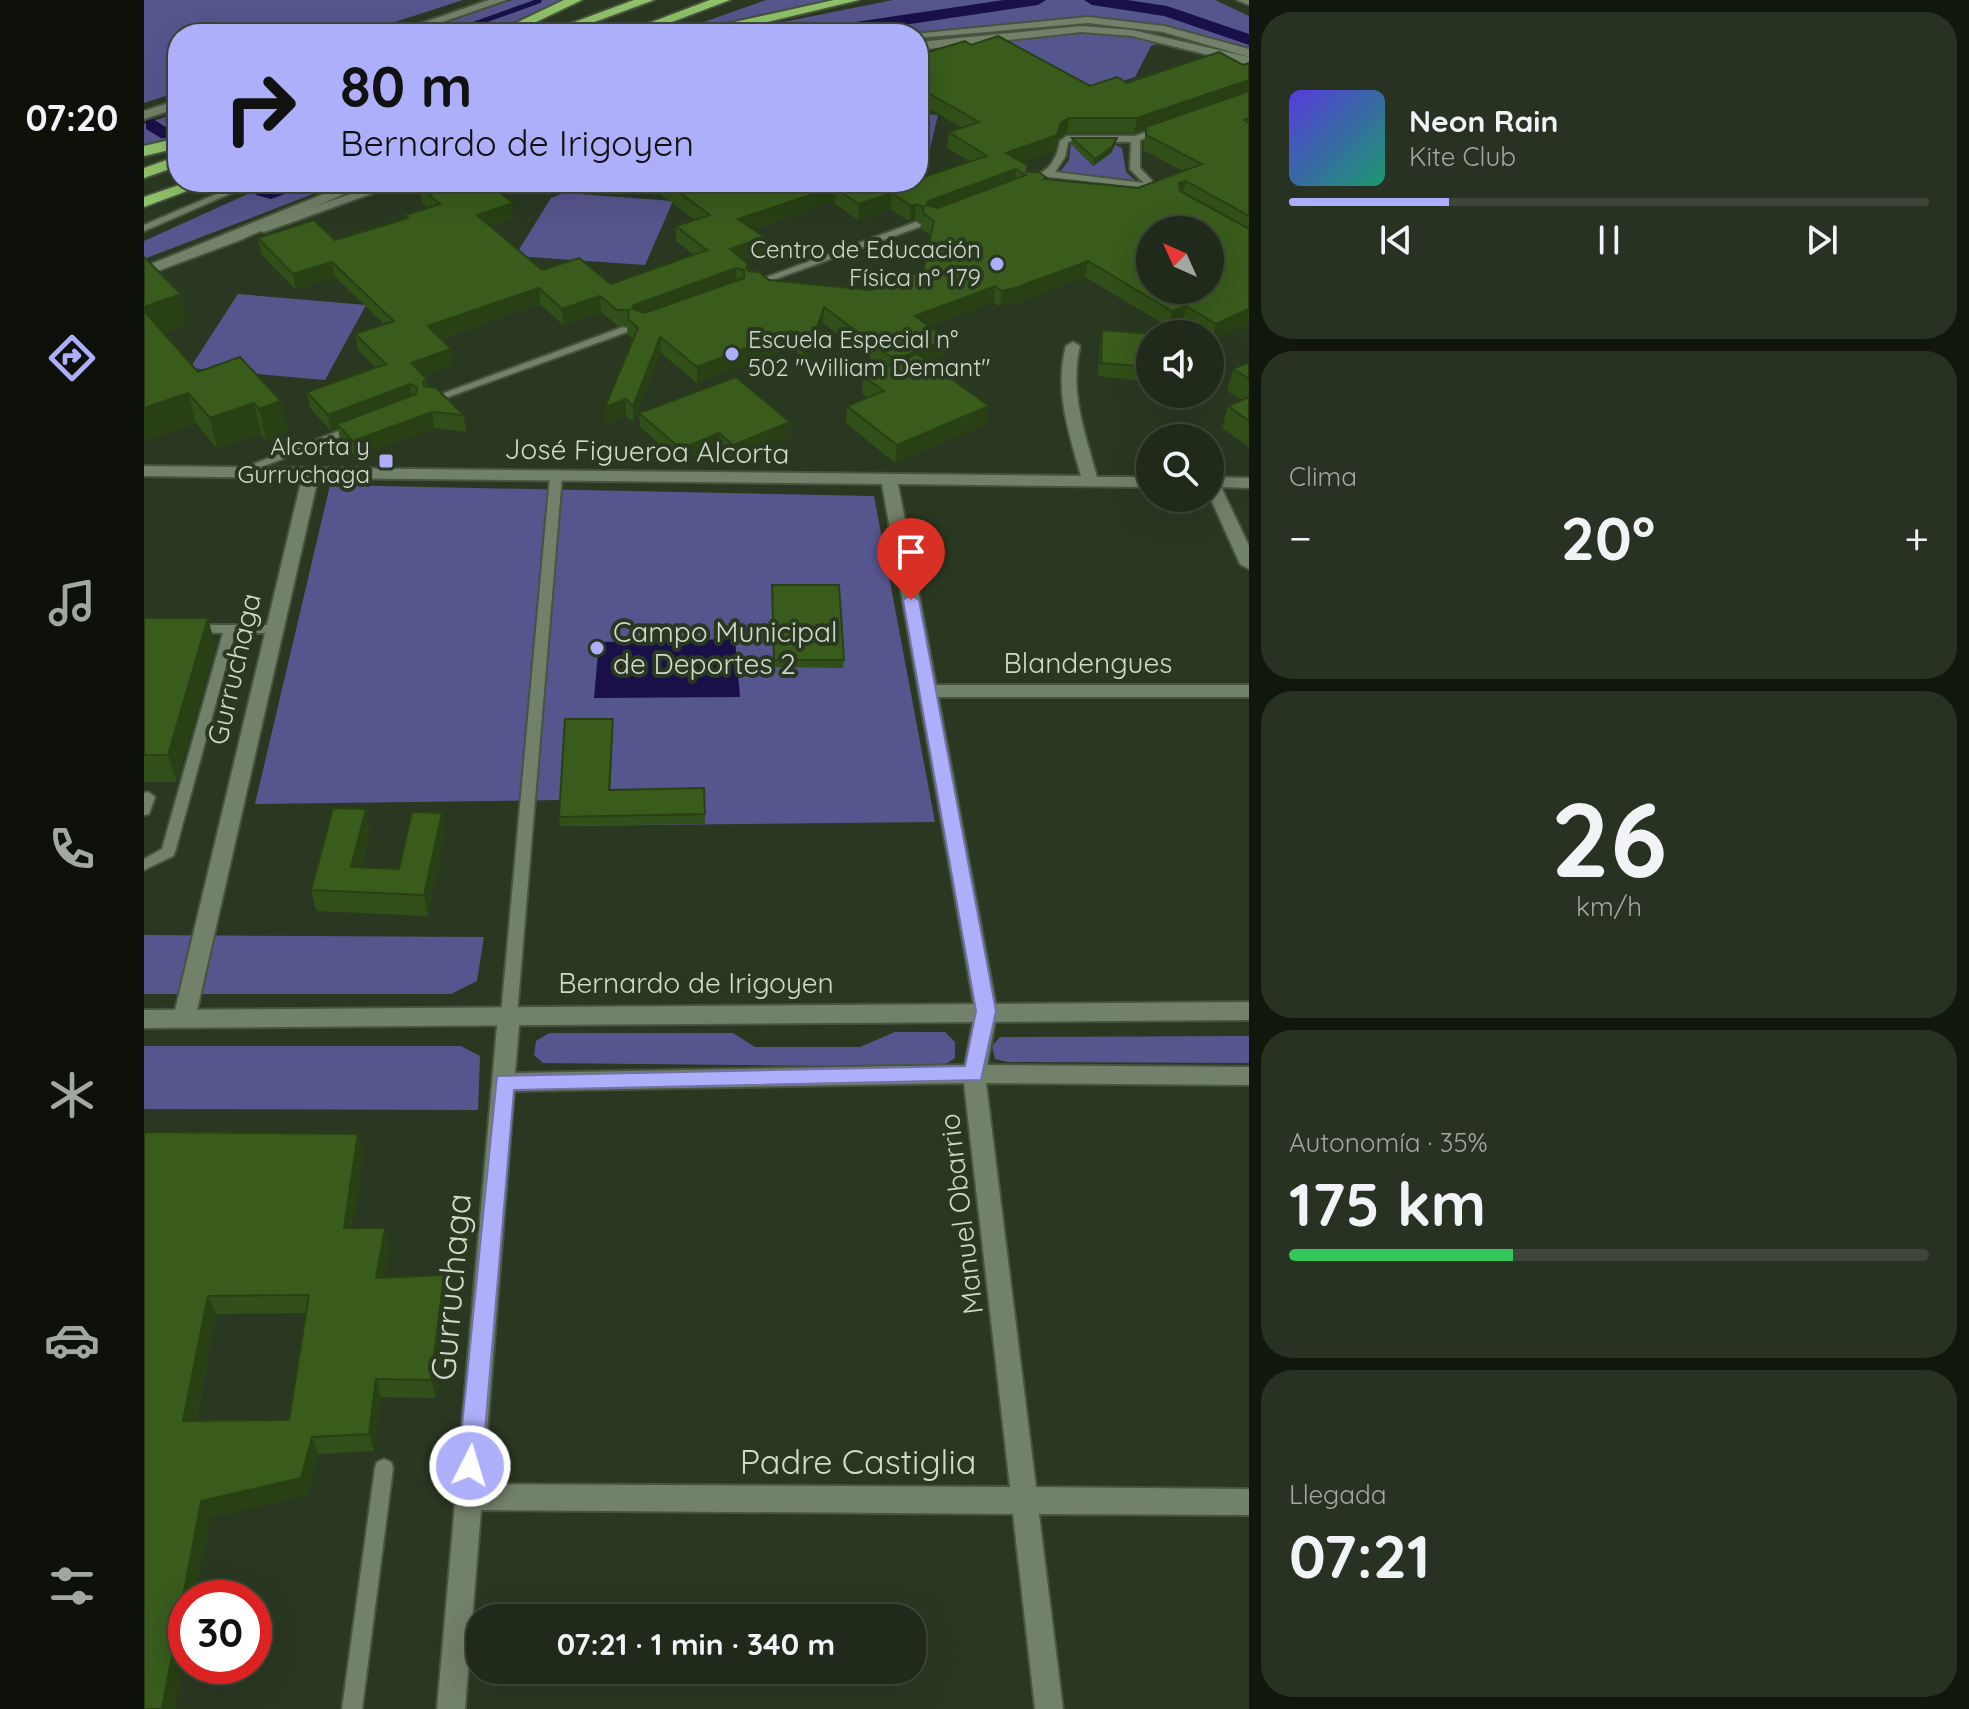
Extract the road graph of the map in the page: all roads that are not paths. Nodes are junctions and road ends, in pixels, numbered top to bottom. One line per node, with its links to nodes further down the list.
1 (500, 0): 6 (street)
2 (575, 0): 7 (highway)
3 (647, 0): 8 (highway)
4 (723, 0): 9 (highway)
5 (852, 0): 10 (highway)
6 (427, 24)
7 (522, 24)
8 (578, 24)
9 (655, 24)
10 (743, 24)
11 (928, 34): 13 (street)
12 (928, 45): 14 (street)
13 (1249, 53)
14 (1249, 61)
15 (168, 107): 16 (street)
16 (144, 115)
17 (1179, 124): 18 (lane)
18 (1136, 139): 23 (lane); 25 (lane)
19 (168, 145): 20 (highway)
20 (144, 151)
21 (168, 165): 22 (highway)
22 (144, 173)
23 (1049, 174): 24 (lane); 25 (lane)
24 (1030, 184)
25 (1153, 187): 30 (lane)
26 (174, 192): 31 (highway)
27 (229, 192): 33 (lane)
28 (341, 192): 34 (street)
29 (368, 192): 34 (street)
30 (1164, 193)
31 (144, 202)
32 (916, 225): 36 (lane)
33 (144, 228)
34 (244, 234): 35 (street)
35 (144, 272)
36 (753, 284)
37 (623, 330): 39 (lane)
38 (1073, 346): 46 (street)
39 (433, 399)
40 (369, 423): 42 (lane)
41 (144, 471): 42 (street, José Figueroa Alcorta)
42 (236, 473): 43 (street, José Figueroa Alcorta)
43 (311, 473): 44 (street, José Figueroa Alcorta); 54 (street, Gurruchaga)
44 (556, 476): 45 (street, José Figueroa Alcorta); 60 (lane)
45 (889, 479): 46 (street, José Figueroa Alcorta); 55 (street, Manuel Obarrio)
46 (1090, 481): 47 (street, José Figueroa Alcorta)
47 (1136, 482)
48 (1224, 482): 49 (street)
49 (1249, 483)
50 (1224, 510): 51 (street)
51 (1249, 564)
52 (187, 629): 53 (lane)
53 (230, 629): 54 (lane); 57 (lane)
54 (274, 629): 62 (street, Gurruchaga)
55 (927, 691): 56 (street, Blandengues); 58 (street, Manuel Obarrio)
56 (1249, 691)
57 (144, 865)
58 (986, 1011): 59 (street, Bernardo de Irigoyen); 60 (street, Bernardo de Irigoyen); 63 (street, Manuel Obarrio)
59 (1249, 1011)
60 (509, 1015): 62 (street, Bernardo de Irigoyen); 65 (street, Gurruchaga)
61 (144, 1019): 62 (street, Bernardo de Irigoyen)
62 (184, 1019)
63 (974, 1074): 64 (street); 65 (street); 68 (street, Manuel Obarrio)
64 (1249, 1076)
65 (505, 1082): 67 (street, Gurruchaga)
66 (384, 1468): 70 (lane)
67 (467, 1497): 68 (street, Padre Castiglia); 71 (street, Gurruchaga)
68 (1026, 1499): 69 (street, Padre Castiglia); 72 (street, Manuel Obarrio)
69 (1249, 1502)
70 (352, 1709)
71 (451, 1709)
72 (1049, 1709)

